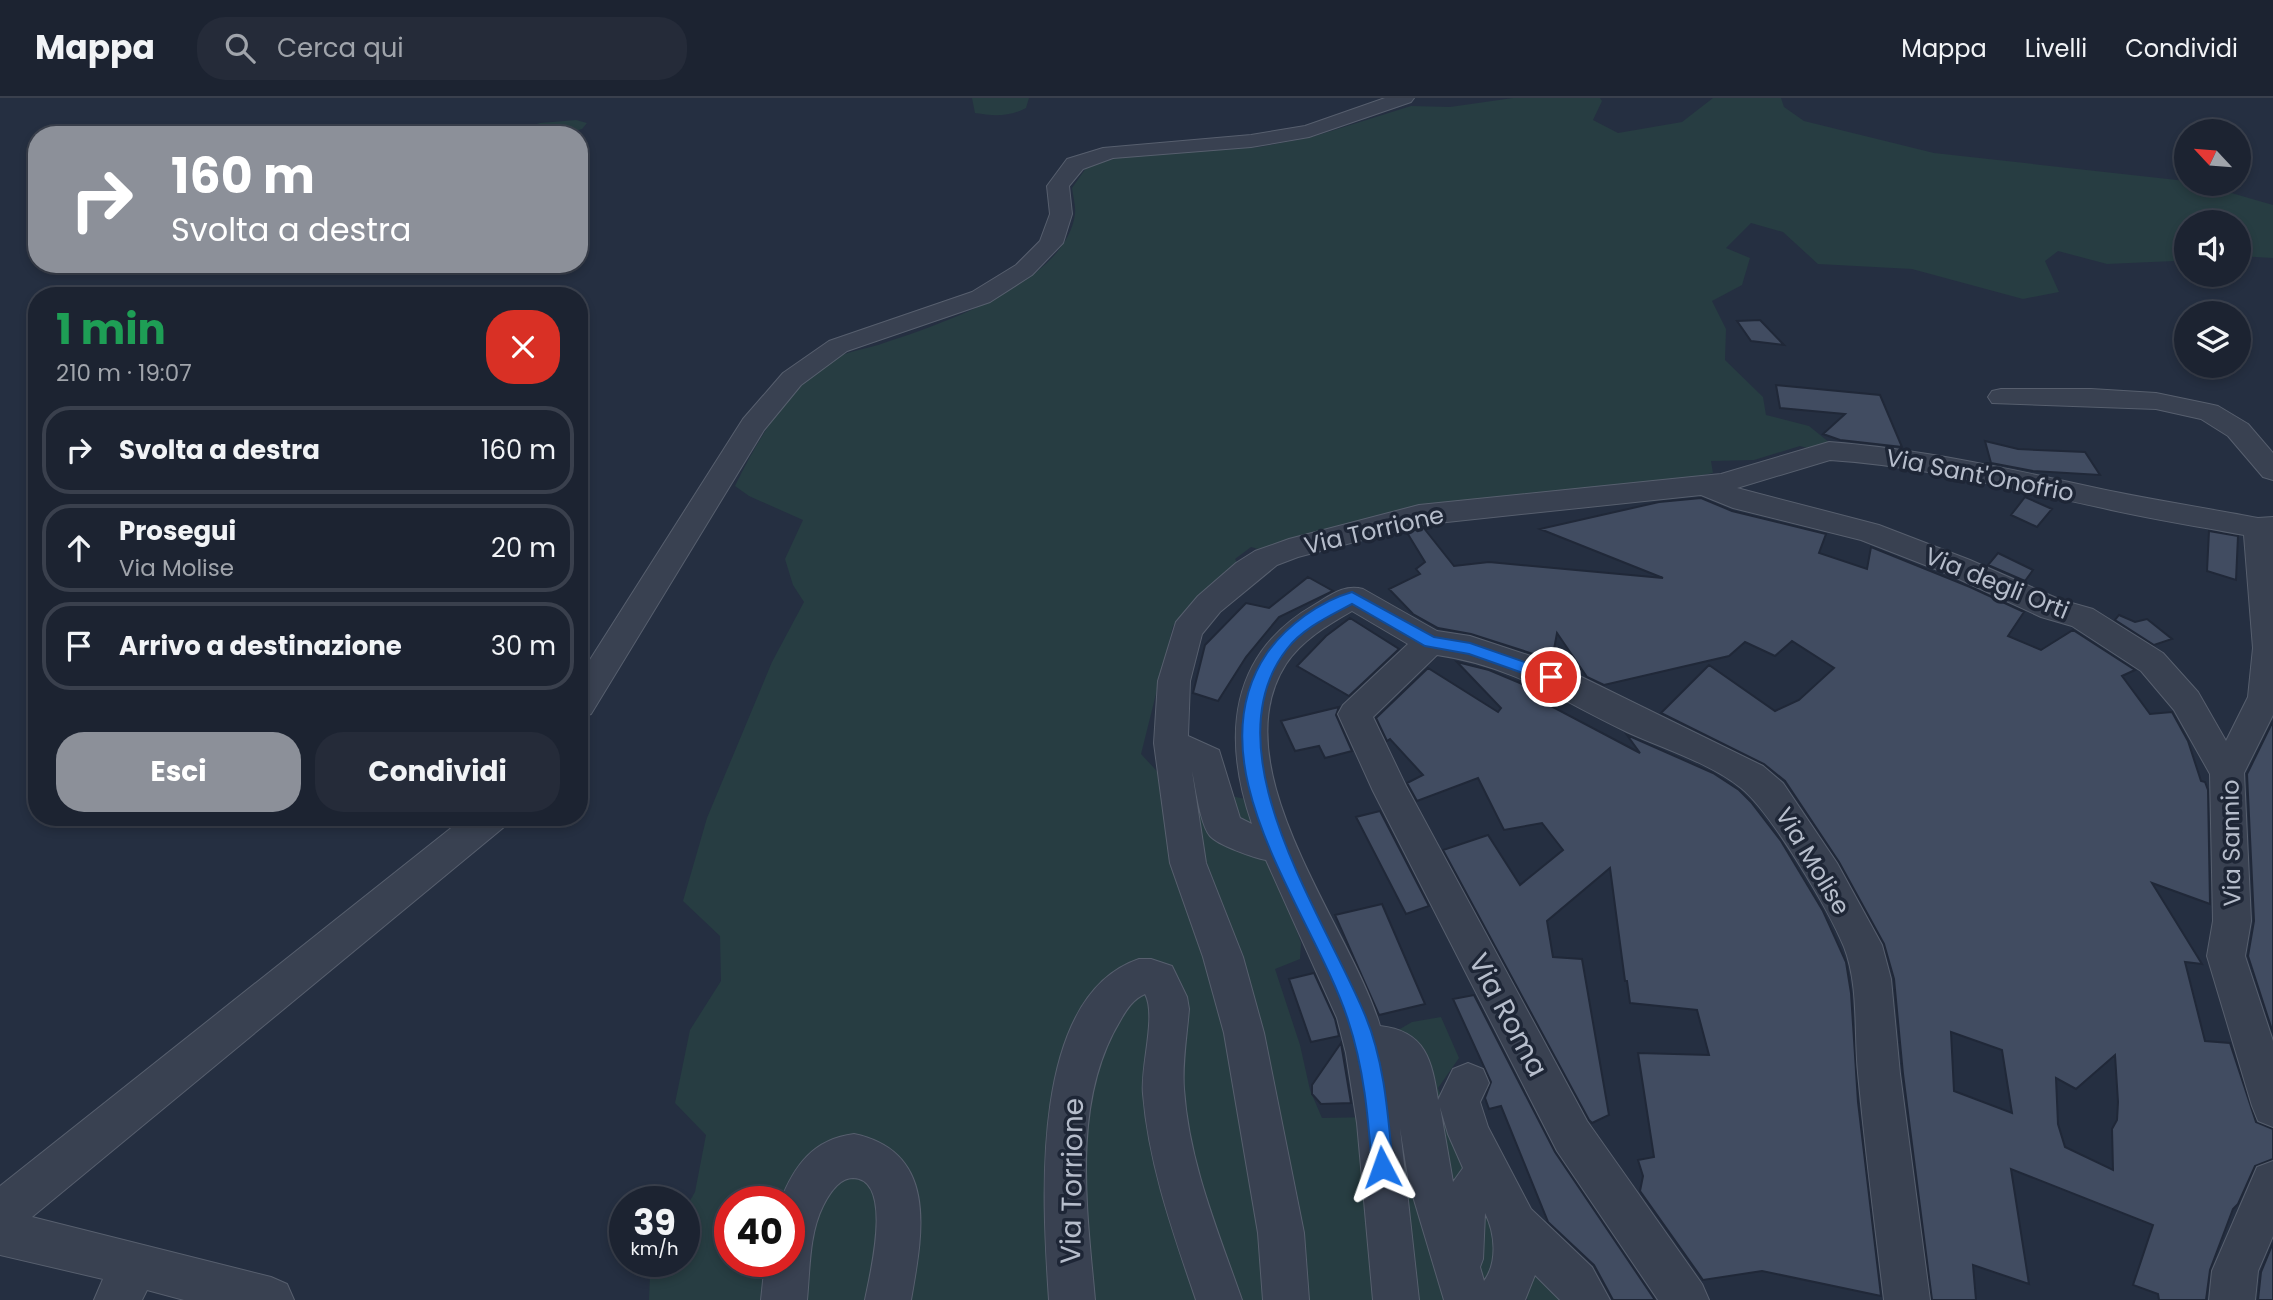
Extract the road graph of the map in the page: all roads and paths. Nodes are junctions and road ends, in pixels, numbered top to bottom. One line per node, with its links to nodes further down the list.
1 (1404, 98): 7 (street)
2 (2001, 397): 3 (street)
3 (2273, 471)
4 (1704, 486): 5 (street, Via Sant'Onofrio); 8 (street, Via Torrione); 9 (street, Via degli Orti)
5 (2265, 528): 9 (street, Via Sannio)
6 (1430, 642): 11 (street); 33 (street, Via Roma); 34 (street, Via Molise)
7 (588, 691)
8 (1171, 743): 11 (street); 29 (street, Via Torrione)
9 (2227, 773): 14 (street, Via Sannio)
10 (480, 826): 18 (street)
11 (1278, 847): 12 (street)
12 (1366, 1047): 23 (street); 30 (street)
13 (1468, 1083): 15 (street)
14 (2273, 1106)
15 (1489, 1174): 19 (street); 23 (street)
16 (2273, 1182): 35 (street)
17 (805, 1197): 26 (street)
18 (0, 1214)
19 (1515, 1225): 31 (street); 32 (street)
20 (0, 1232): 22 (street)
21 (786, 1277): 25 (street)
22 (126, 1282): 24 (street)
23 (1463, 1290)
24 (271, 1300)
25 (784, 1300)
26 (888, 1300)
27 (1072, 1300): 28 (street, Via Torrione)
28 (1219, 1300)
29 (1286, 1300)
30 (1396, 1300)
31 (1499, 1300)
32 (1587, 1300)
33 (1686, 1300)
34 (1907, 1300)
35 (2232, 1300)

